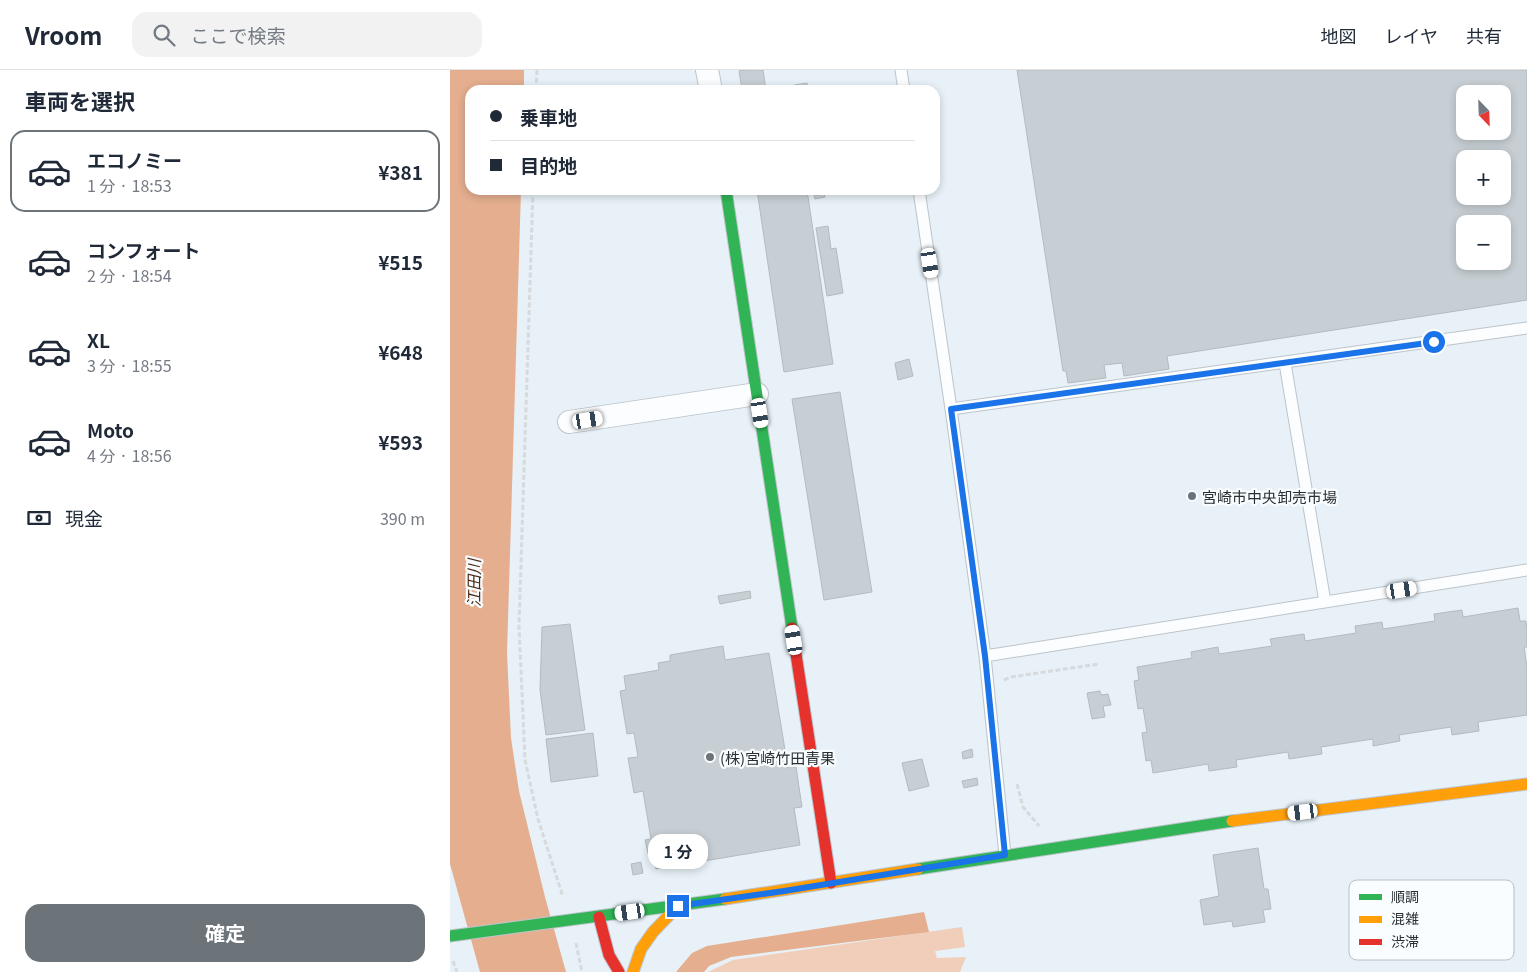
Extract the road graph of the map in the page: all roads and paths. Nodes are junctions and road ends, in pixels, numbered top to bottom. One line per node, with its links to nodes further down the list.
1 (537, 70): 4 (path)
2 (708, 70): 5 (street)
3 (900, 70): 6 (lane)
4 (536, 85)
5 (710, 85)
6 (903, 85)
7 (533, 195): 27 (path)
8 (727, 195): 12 (street)
9 (919, 195): 13 (lane)
10 (1527, 328): 11 (lane)
11 (1284, 363): 13 (lane); 16 (lane)
12 (757, 394): 14 (street); 24 (street)
13 (951, 409): 17 (lane)
14 (569, 422)
15 (1527, 570): 16 (lane)
16 (1324, 602): 17 (lane)
17 (985, 656): 23 (lane)
18 (1099, 664): 19 (path)
19 (1001, 682)
20 (1016, 777): 22 (path)
21 (1527, 784): 23 (street)
22 (1039, 827)
23 (1005, 855): 24 (street)
24 (831, 883): 25 (street)
25 (678, 906): 26 (street); 34 (street)
26 (599, 917): 27 (street); 33 (street)
27 (570, 921): 28 (street)
28 (450, 936)
29 (576, 942): 32 (path)
30 (453, 961): 31 (path)
31 (457, 972)
32 (582, 972)
33 (619, 972)
34 (633, 972)

